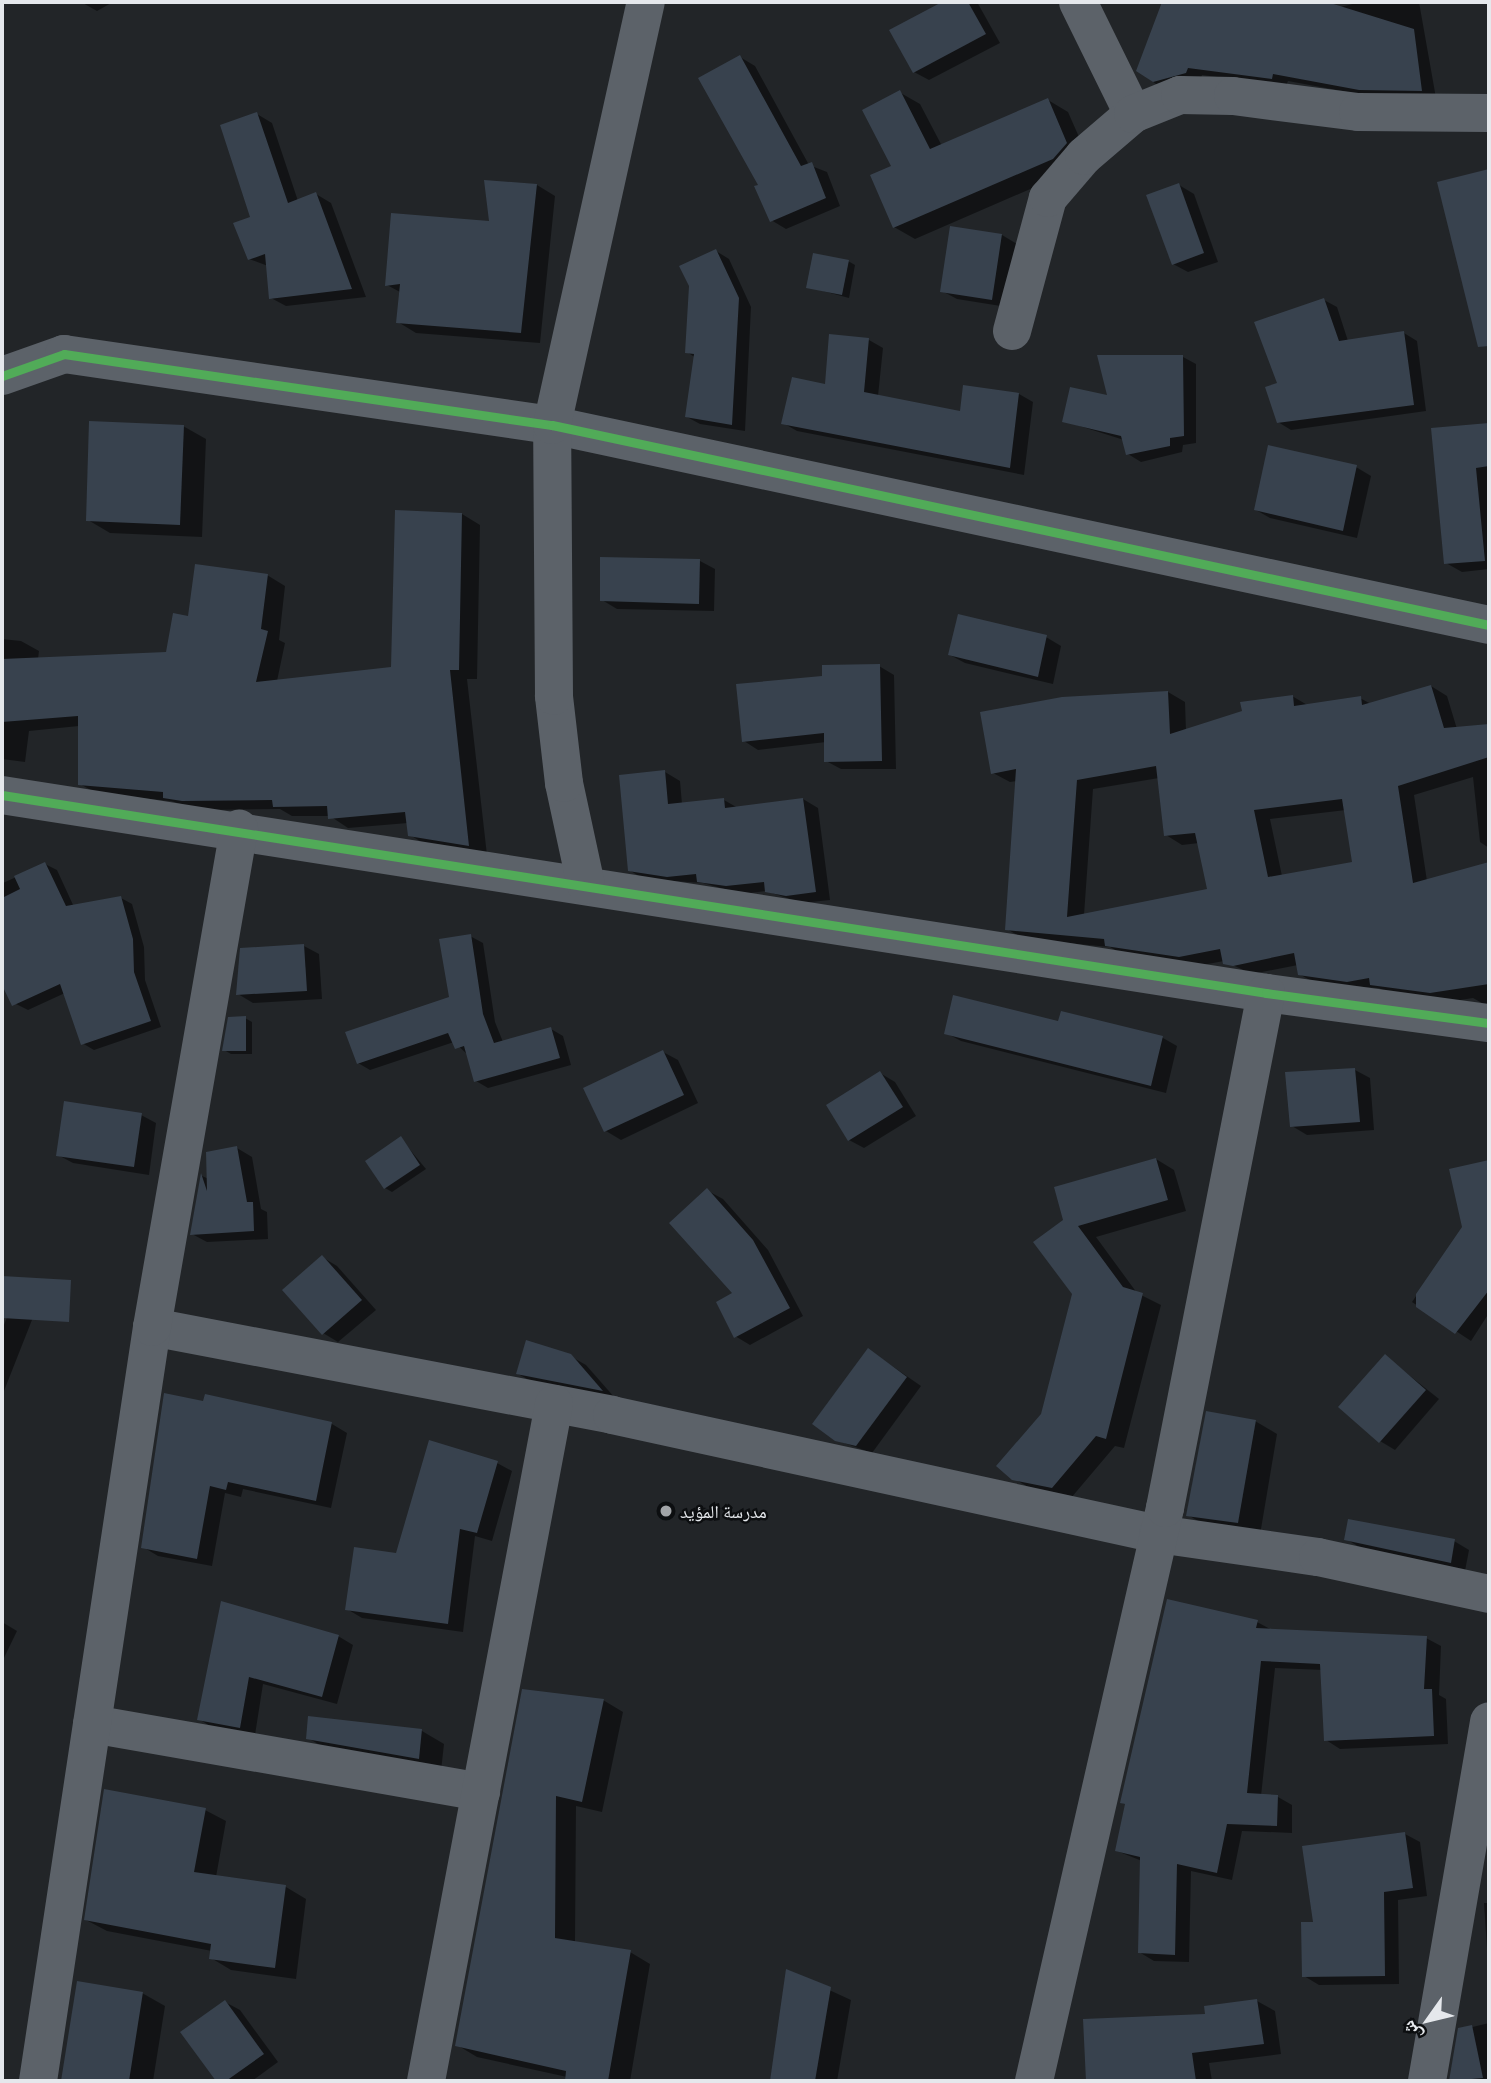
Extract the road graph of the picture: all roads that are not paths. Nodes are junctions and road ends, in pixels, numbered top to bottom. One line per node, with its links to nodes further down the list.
1 (646, 2): 7 (street)
2 (1078, 2): 4 (street)
3 (1489, 113): 4 (street)
4 (1133, 114): 5 (street)
5 (1012, 331)
6 (2, 376): 7 (street)
7 (552, 425): 8 (street); 11 (street)
8 (1489, 625)
9 (2, 795): 10 (street)
10 (239, 830): 11 (street); 14 (street)
11 (586, 885): 12 (street)
12 (1266, 993): 13 (street); 16 (street)
13 (1489, 1023)
14 (152, 1327): 15 (street); 19 (street)
15 (554, 1404): 16 (street); 20 (street)
16 (1158, 1534): 17 (street); 23 (street)
17 (1489, 1594)
18 (1489, 1721): 24 (street)
19 (92, 1724): 20 (street); 21 (street)
20 (481, 1792): 22 (street)
21 (38, 2081)
22 (426, 2081)
23 (1034, 2081)
24 (1426, 2081)

